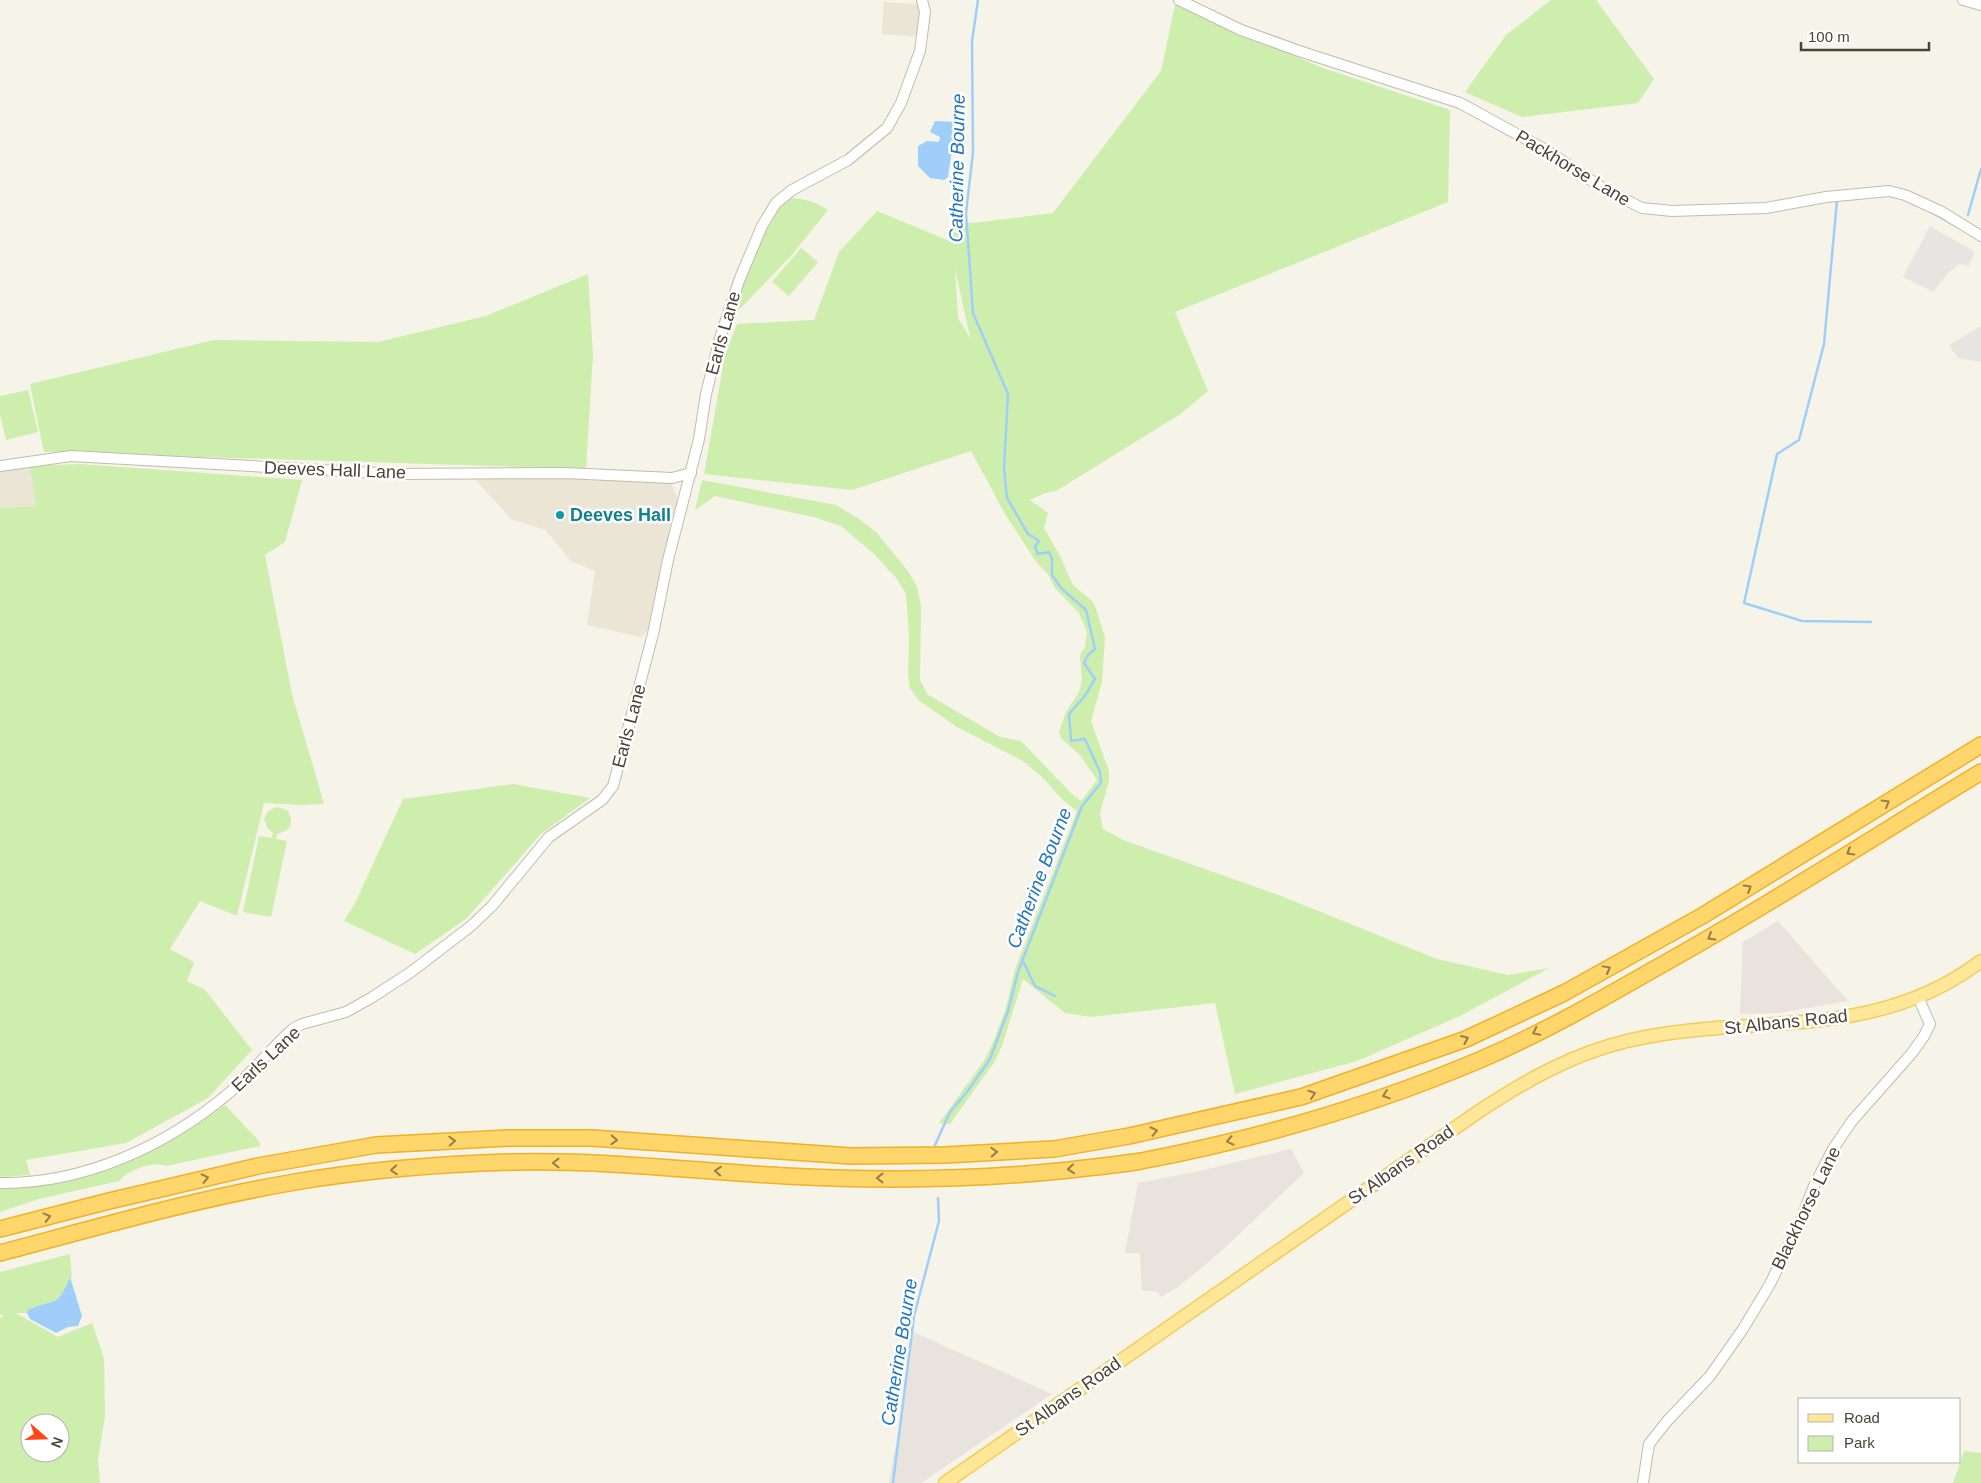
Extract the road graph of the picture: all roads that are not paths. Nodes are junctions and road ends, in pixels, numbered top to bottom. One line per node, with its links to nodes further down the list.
1 (1179, 0): 5 (street, Packhorse Lane)
2 (1963, 0): 4 (street)
3 (924, 1): 7 (street, Earls Lane)
4 (1981, 5)
5 (1981, 236)
6 (0, 466): 8 (street, Deeves Hall Lane)
7 (691, 473): 8 (street, Deeves Hall Lane); 9 (street, Earls Lane)
8 (672, 478): 9 (street)
9 (686, 493): 14 (street, Earls Lane)
10 (1981, 745): 15 (highway, one-way to 10)
11 (1981, 772): 16 (highway, one-way to 16)
12 (1981, 961): 13 (main road)
13 (1918, 997): 17 (main road, St Albans Road); 18 (street, Blackhorse Lane)
14 (0, 1183)
15 (0, 1229)
16 (0, 1253)
17 (945, 1483)
18 (1643, 1483)

